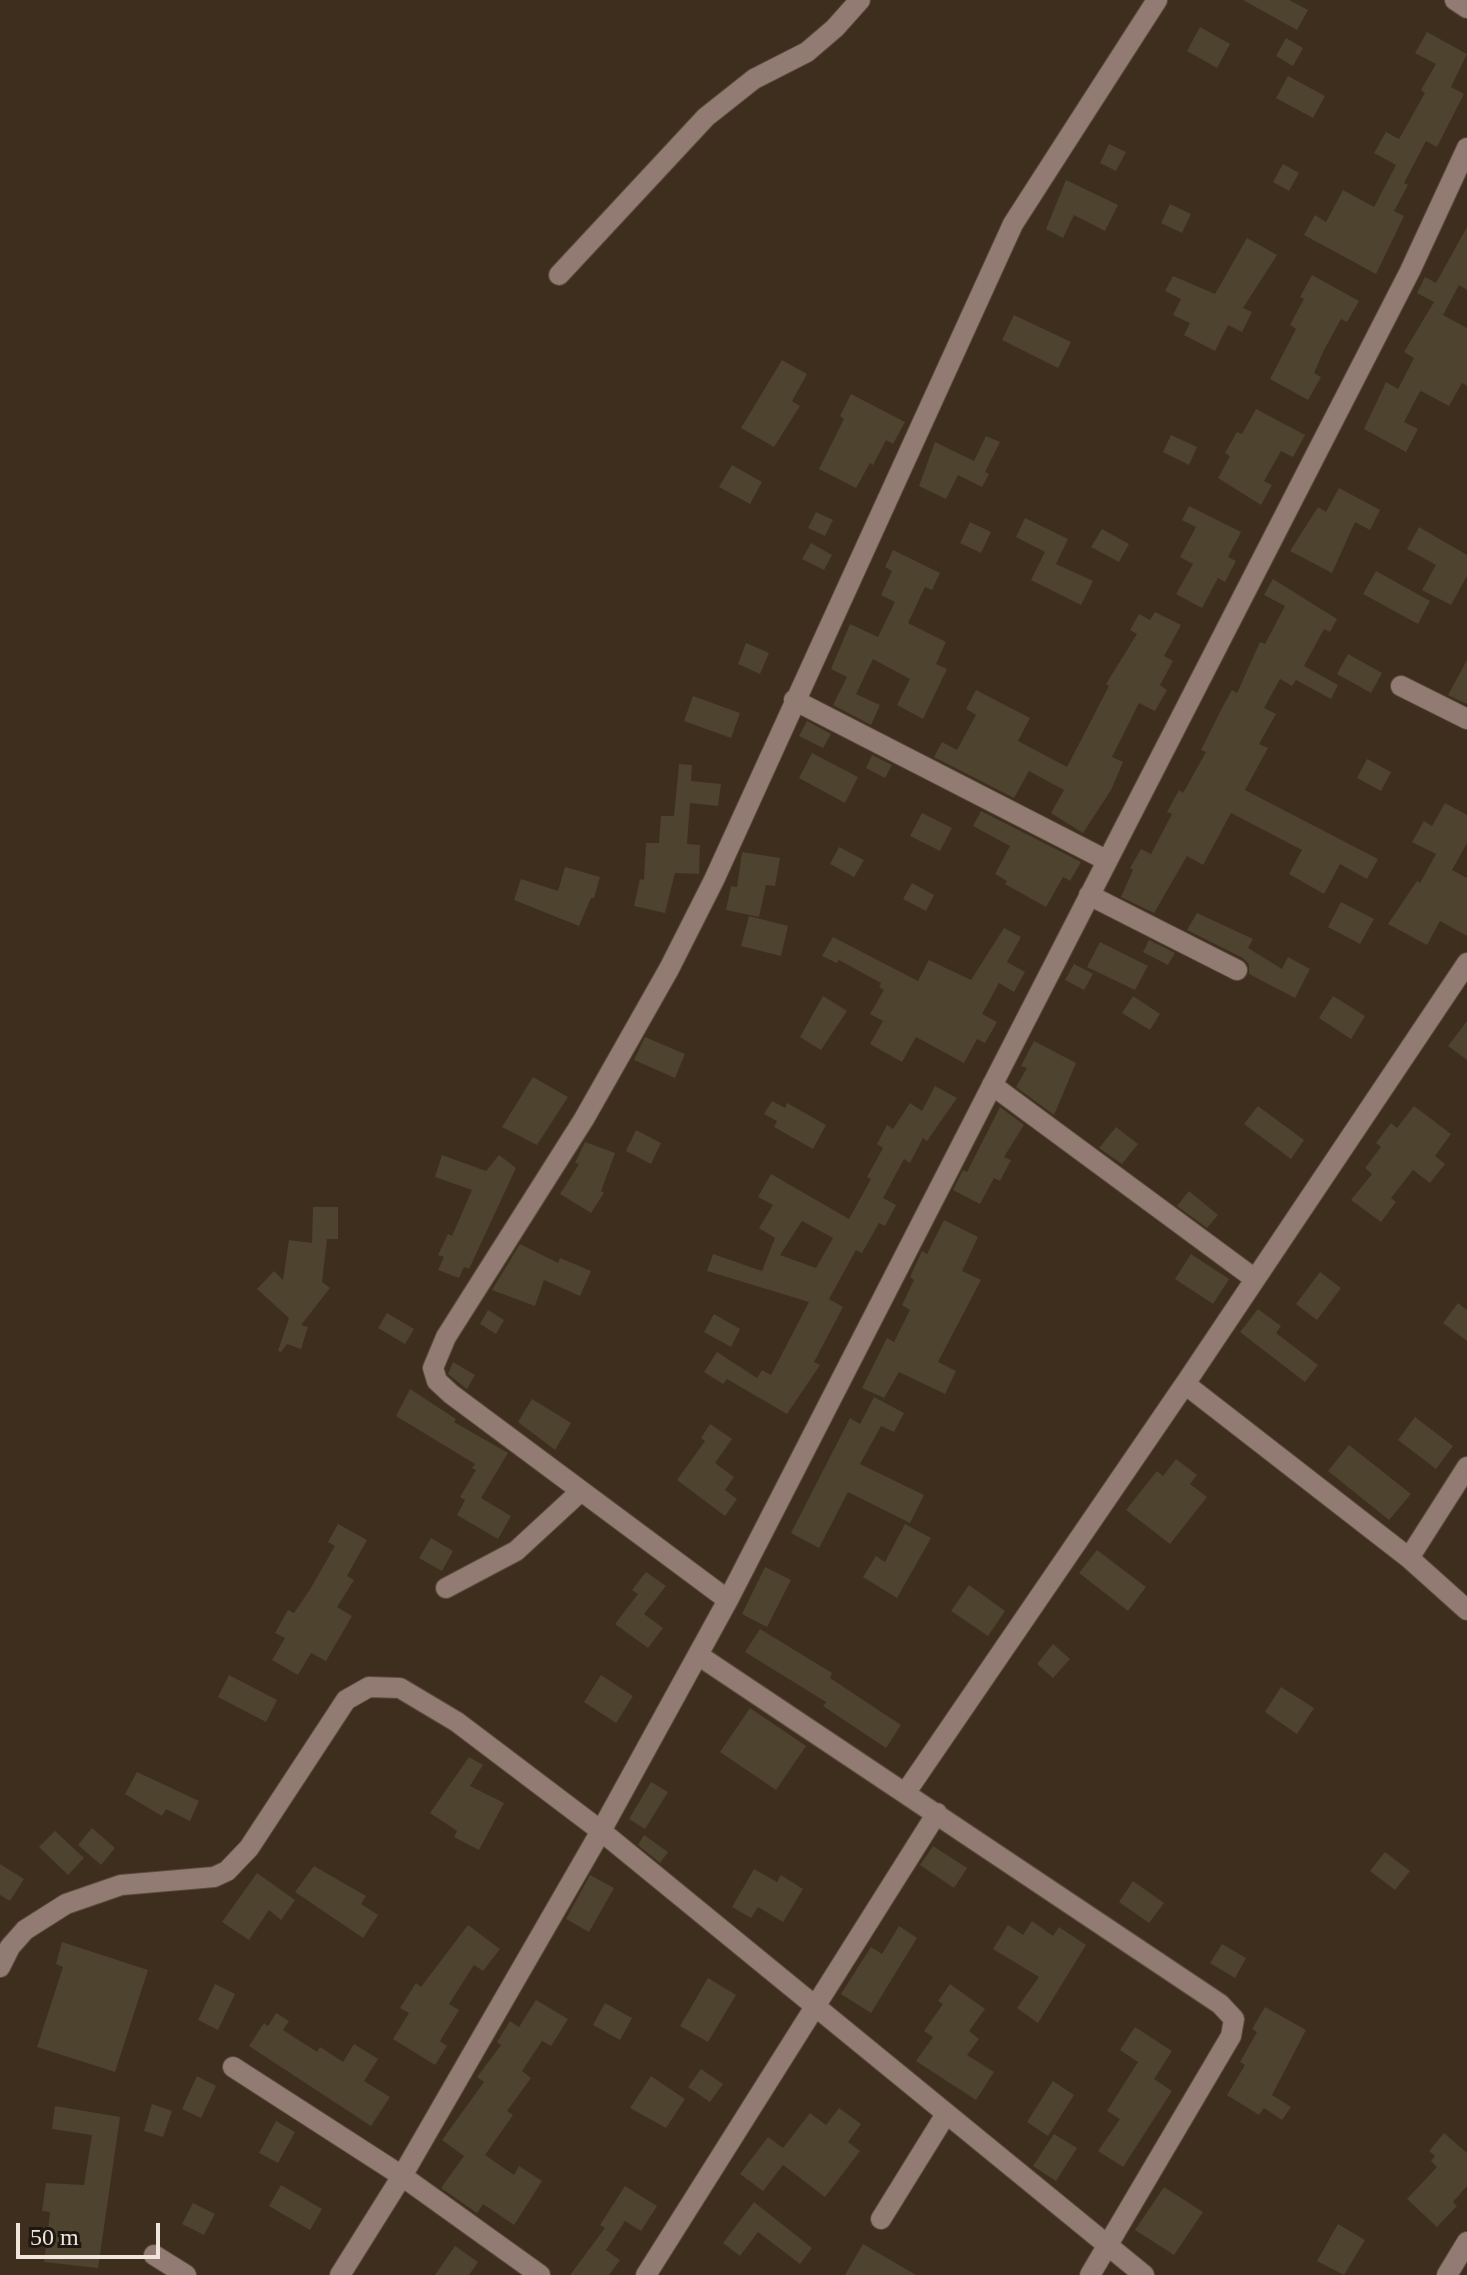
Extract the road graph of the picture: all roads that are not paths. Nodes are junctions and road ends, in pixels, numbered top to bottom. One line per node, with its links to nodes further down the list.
1 (860, 0): 6 (street)
2 (1157, 0): 8 (street)
3 (1455, 0): 4 (street)
4 (1467, 8)
5 (1467, 148): 10 (street)
6 (559, 275)
7 (1401, 686): 9 (street)
8 (794, 700): 10 (street); 18 (street)
9 (1467, 719)
10 (1106, 860): 11 (street)
11 (1089, 895): 13 (street); 14 (street)
12 (1467, 963): 15 (street)
13 (1237, 970)
14 (992, 1085): 15 (street); 21 (street)
15 (1255, 1279): 16 (street)
16 (1185, 1384): 19 (street); 24 (street)
17 (1467, 1467): 19 (street)
18 (580, 1492): 20 (street); 21 (street)
19 (1409, 1558): 22 (street)
20 (446, 1588)
21 (728, 1600): 23 (street)
22 (1467, 1610)
23 (698, 1655): 24 (street); 26 (street)
24 (906, 1792): 25 (street)
25 (937, 1813): 28 (street); 34 (street)
26 (601, 1831): 27 (street); 28 (street); 31 (street)
27 (0, 1967)
28 (815, 2005): 30 (street); 39 (street)
29 (233, 2067): 31 (street)
30 (946, 2114): 32 (street); 34 (street)
31 (402, 2176): 37 (street); 38 (street)
32 (881, 2219)
33 (1467, 2242): 42 (street)
34 (1109, 2247): 40 (street); 41 (street)
35 (154, 2255): 36 (street)
36 (186, 2275)
37 (340, 2275)
38 (540, 2275)
39 (646, 2275)
40 (1090, 2275)
41 (1144, 2275)
42 (1447, 2275)

